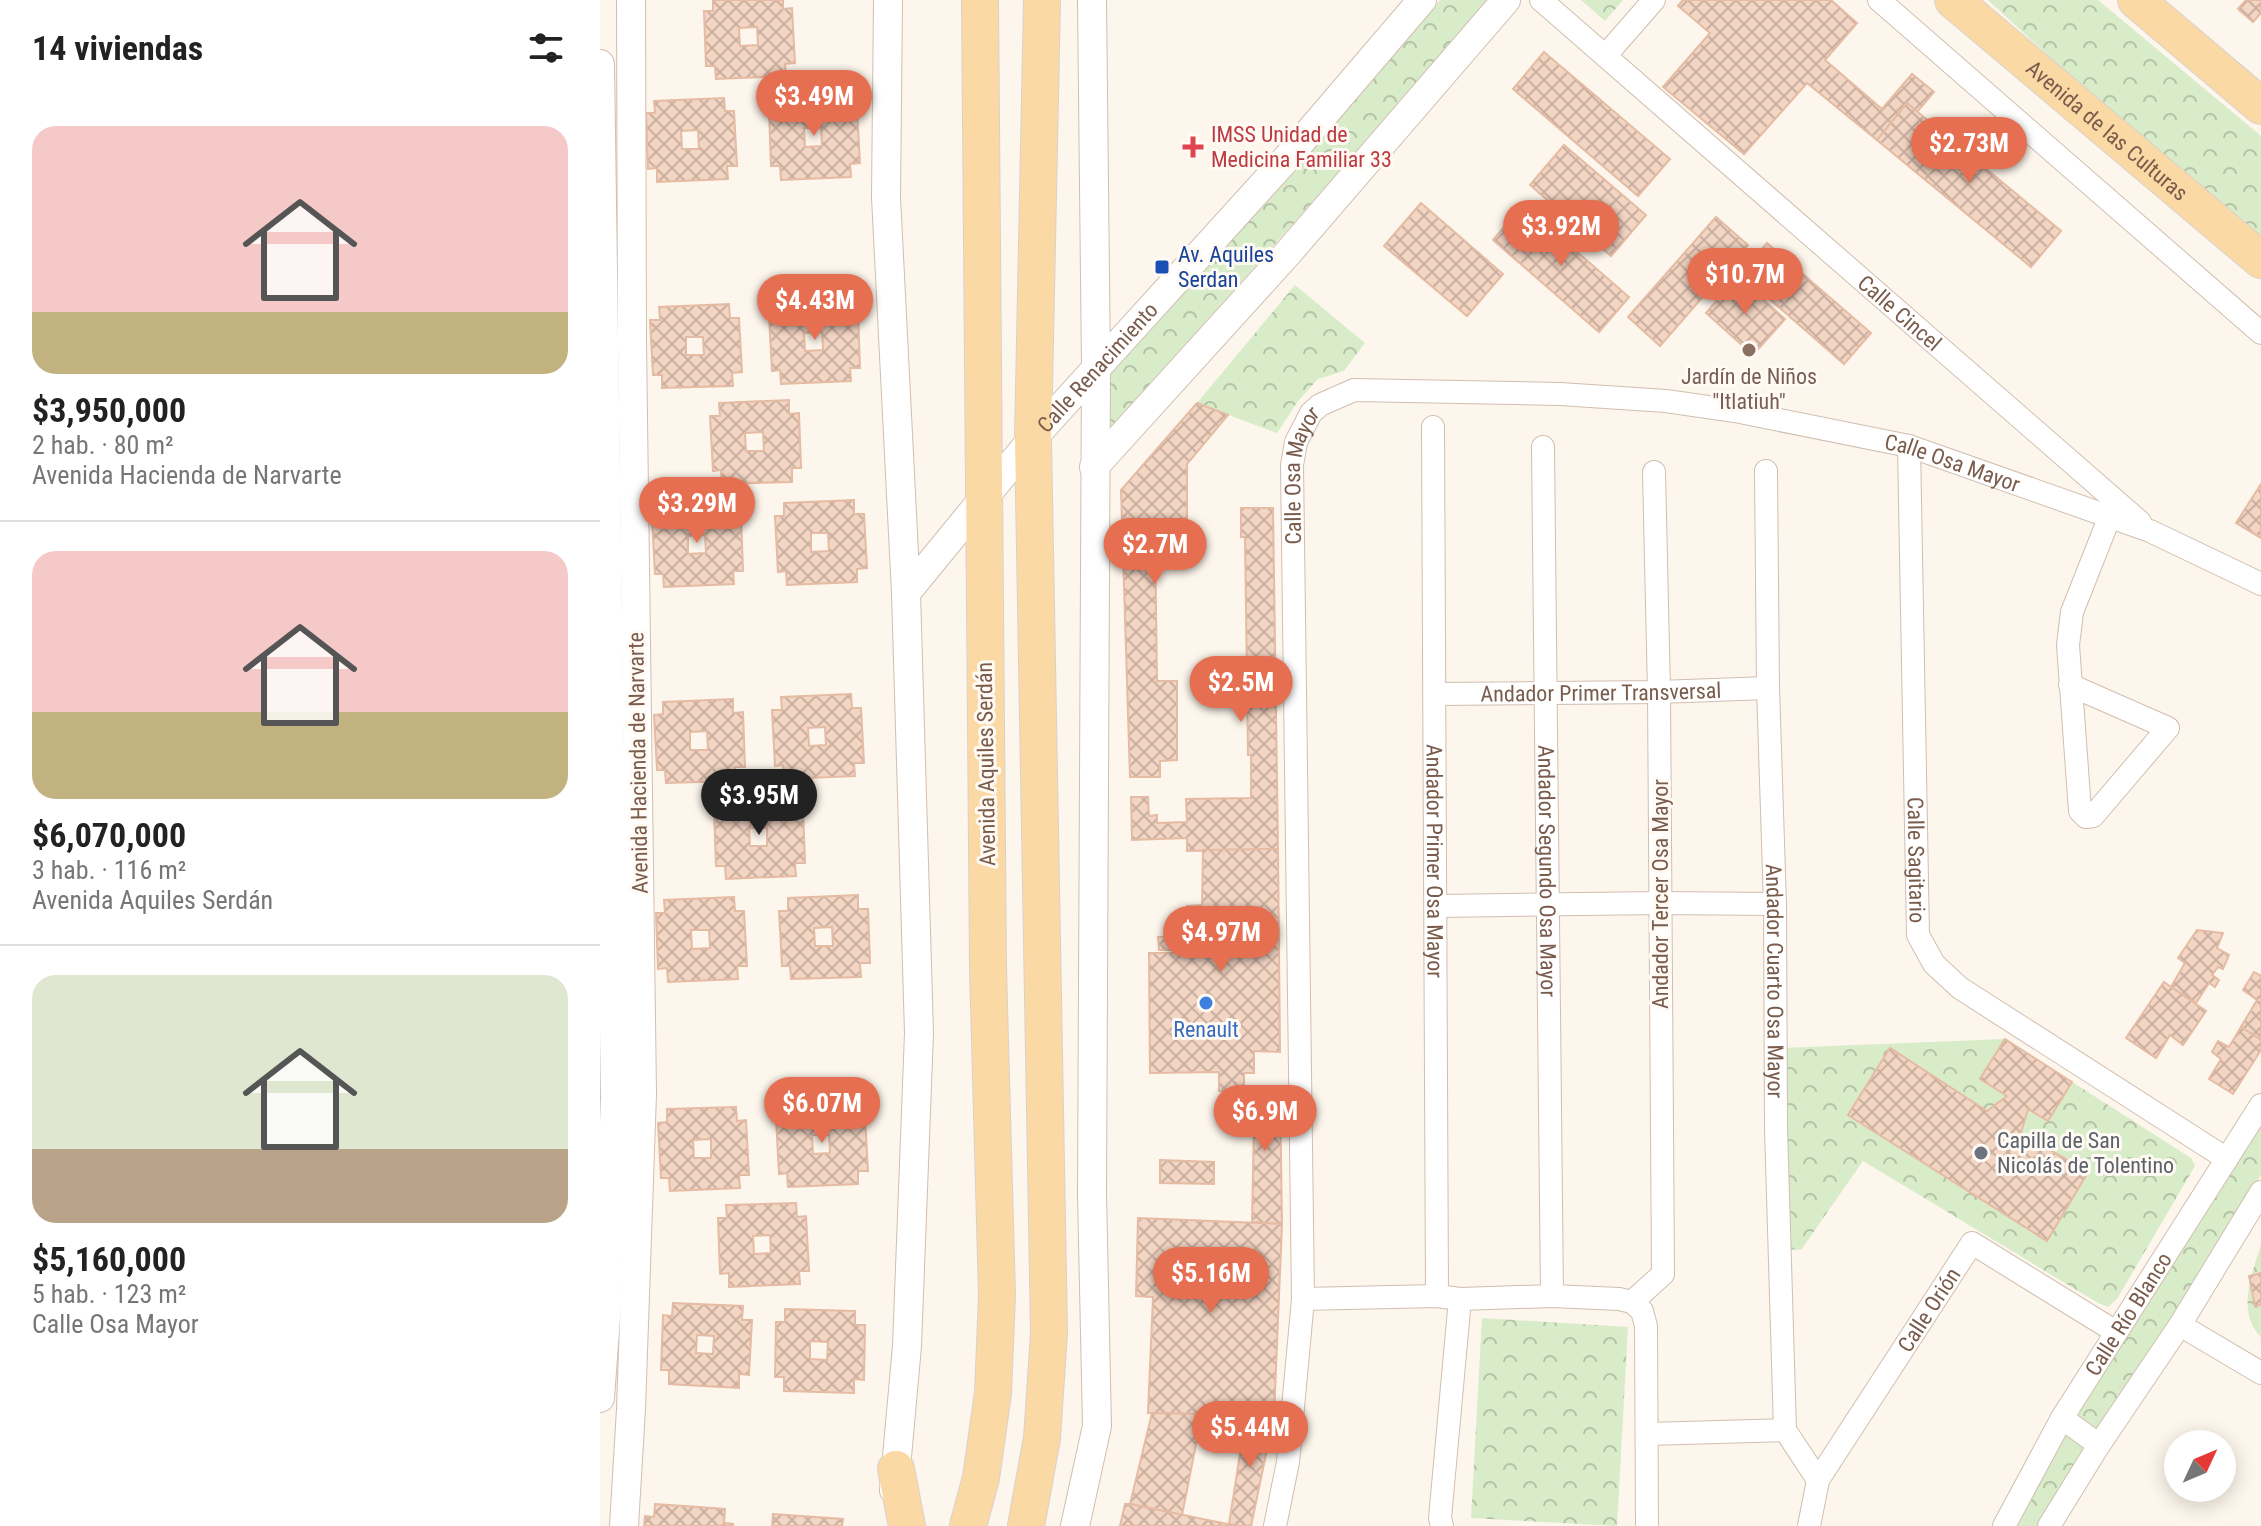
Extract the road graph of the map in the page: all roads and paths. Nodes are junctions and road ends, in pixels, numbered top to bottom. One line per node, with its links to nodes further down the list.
1 (631, 0): 19 (street, Avenida Hacienda de Narvarte)
2 (888, 0): 34 (street)
3 (980, 0): 29 (main road, Avenida Aquiles Serdán)
4 (1042, 0): 23 (main road)
5 (1092, 0): 21 (street)
6 (1422, 0): 21 (street, Calle Renacimiento)
7 (1506, 0): 26 (street)
8 (1541, 0): 13 (street, Calle Cincel)
9 (1654, 0): 13 (street)
10 (1879, 0): 18 (street)
11 (1953, 0): 16 (main road, Avenida de las Culturas)
12 (2136, 0): 15 (main road)
13 (1606, 55): 31 (street, Calle Cincel)
14 (600, 64): 17 (street, Avenida Hacienda de Narvarte)
15 (2261, 106)
16 (2261, 260)
17 (602, 268): 20 (street, Avenida Hacienda de Narvarte)
18 (2261, 333)
19 (632, 342): 20 (street); 64 (street, Avenida Hacienda de Narvarte)
20 (604, 350): 32 (street, Avenida Hacienda de Narvarte)
21 (1096, 369): 23 (street, Calle Renacimiento); 26 (street)
22 (1433, 427): 39 (street, Andador Primer Osa Mayor)
23 (1033, 438): 29 (street, Calle Renacimiento); 68 (main road)
24 (1909, 446): 30 (street, Calle Osa Mayor); 47 (street, Calle Sagitario); 51 (street, Calle Osa Mayor)
25 (1543, 447): 37 (street, Andador Segundo Osa Mayor)
26 (1094, 467): 69 (street)
27 (1766, 471): 36 (street, Andador Cuarto Osa Mayor)
28 (1654, 472): 38 (street, Andador Tercer Osa Mayor)
29 (982, 498): 34 (street, Calle Renacimiento); 67 (main road, Avenida Aquiles Serdán)
30 (2110, 516): 31 (street, Calle Osa Mayor); 35 (street)
31 (2150, 531): 33 (street, Calle Osa Mayor)
32 (603, 547): 40 (street, Avenida Hacienda de Narvarte)
33 (2261, 584)
34 (906, 593): 62 (street)
35 (2070, 685): 35 (street)
36 (1768, 688): 38 (street, Andador Primer Transversal); 42 (street, Andador Cuarto Osa Mayor)
37 (1546, 691): 38 (street, Andador Primer Transversal); 39 (street, Andador Primer Transversal); 43 (street, Andador Segundo Osa Mayor)
38 (1659, 692): 41 (street, Andador Tercer Osa Mayor)
39 (1435, 694): 44 (street, Andador Primer Osa Mayor)
40 (605, 837): 45 (street, Avenida Hacienda de Narvarte)
41 (1660, 903): 42 (street); 43 (street); 53 (street, Andador Tercer Osa Mayor)
42 (1775, 904): 59 (street, Andador Cuarto Osa Mayor)
43 (1549, 905): 44 (street); 50 (street, Andador Segundo Osa Mayor)
44 (1437, 906): 49 (street, Andador Primer Osa Mayor)
45 (608, 1103): 57 (street, Avenida Hacienda de Narvarte)
46 (2261, 1105): 47 (street, Calle Río Blanco)
47 (2227, 1159): 55 (street, Calle Río Blanco)
48 (2261, 1192): 54 (street, Calle Río Blanco)
49 (1437, 1296): 51 (street); 52 (street)
50 (1552, 1296): 52 (street); 53 (street)
51 (1303, 1299): 70 (street, Calle Osa Mayor)
52 (1460, 1299): 71 (street)
53 (1632, 1302): 60 (street)
54 (2180, 1325): 56 (street); 61 (street, Calle Río Blanco)
55 (2116, 1332): 58 (street, Calle Río Blanco); 63 (street, Calle Orión)
56 (2261, 1373)
57 (600, 1398)
58 (2062, 1418): 61 (street); 74 (street, Calle Río Blanco)
59 (1785, 1430): 60 (street); 63 (street)
60 (1647, 1434): 72 (street)
61 (2099, 1445): 75 (street, Calle Río Blanco)
62 (896, 1469): 65 (street); 66 (main road)
63 (1818, 1480): 73 (street, Calle Orión)
64 (624, 1526)
65 (891, 1526)
66 (907, 1526)
67 (968, 1526)
68 (1026, 1526)
69 (1075, 1526)
70 (1275, 1526)
71 (1442, 1526)
72 (1647, 1526)
73 (1809, 1526)
74 (2004, 1526)
75 (2049, 1526)

